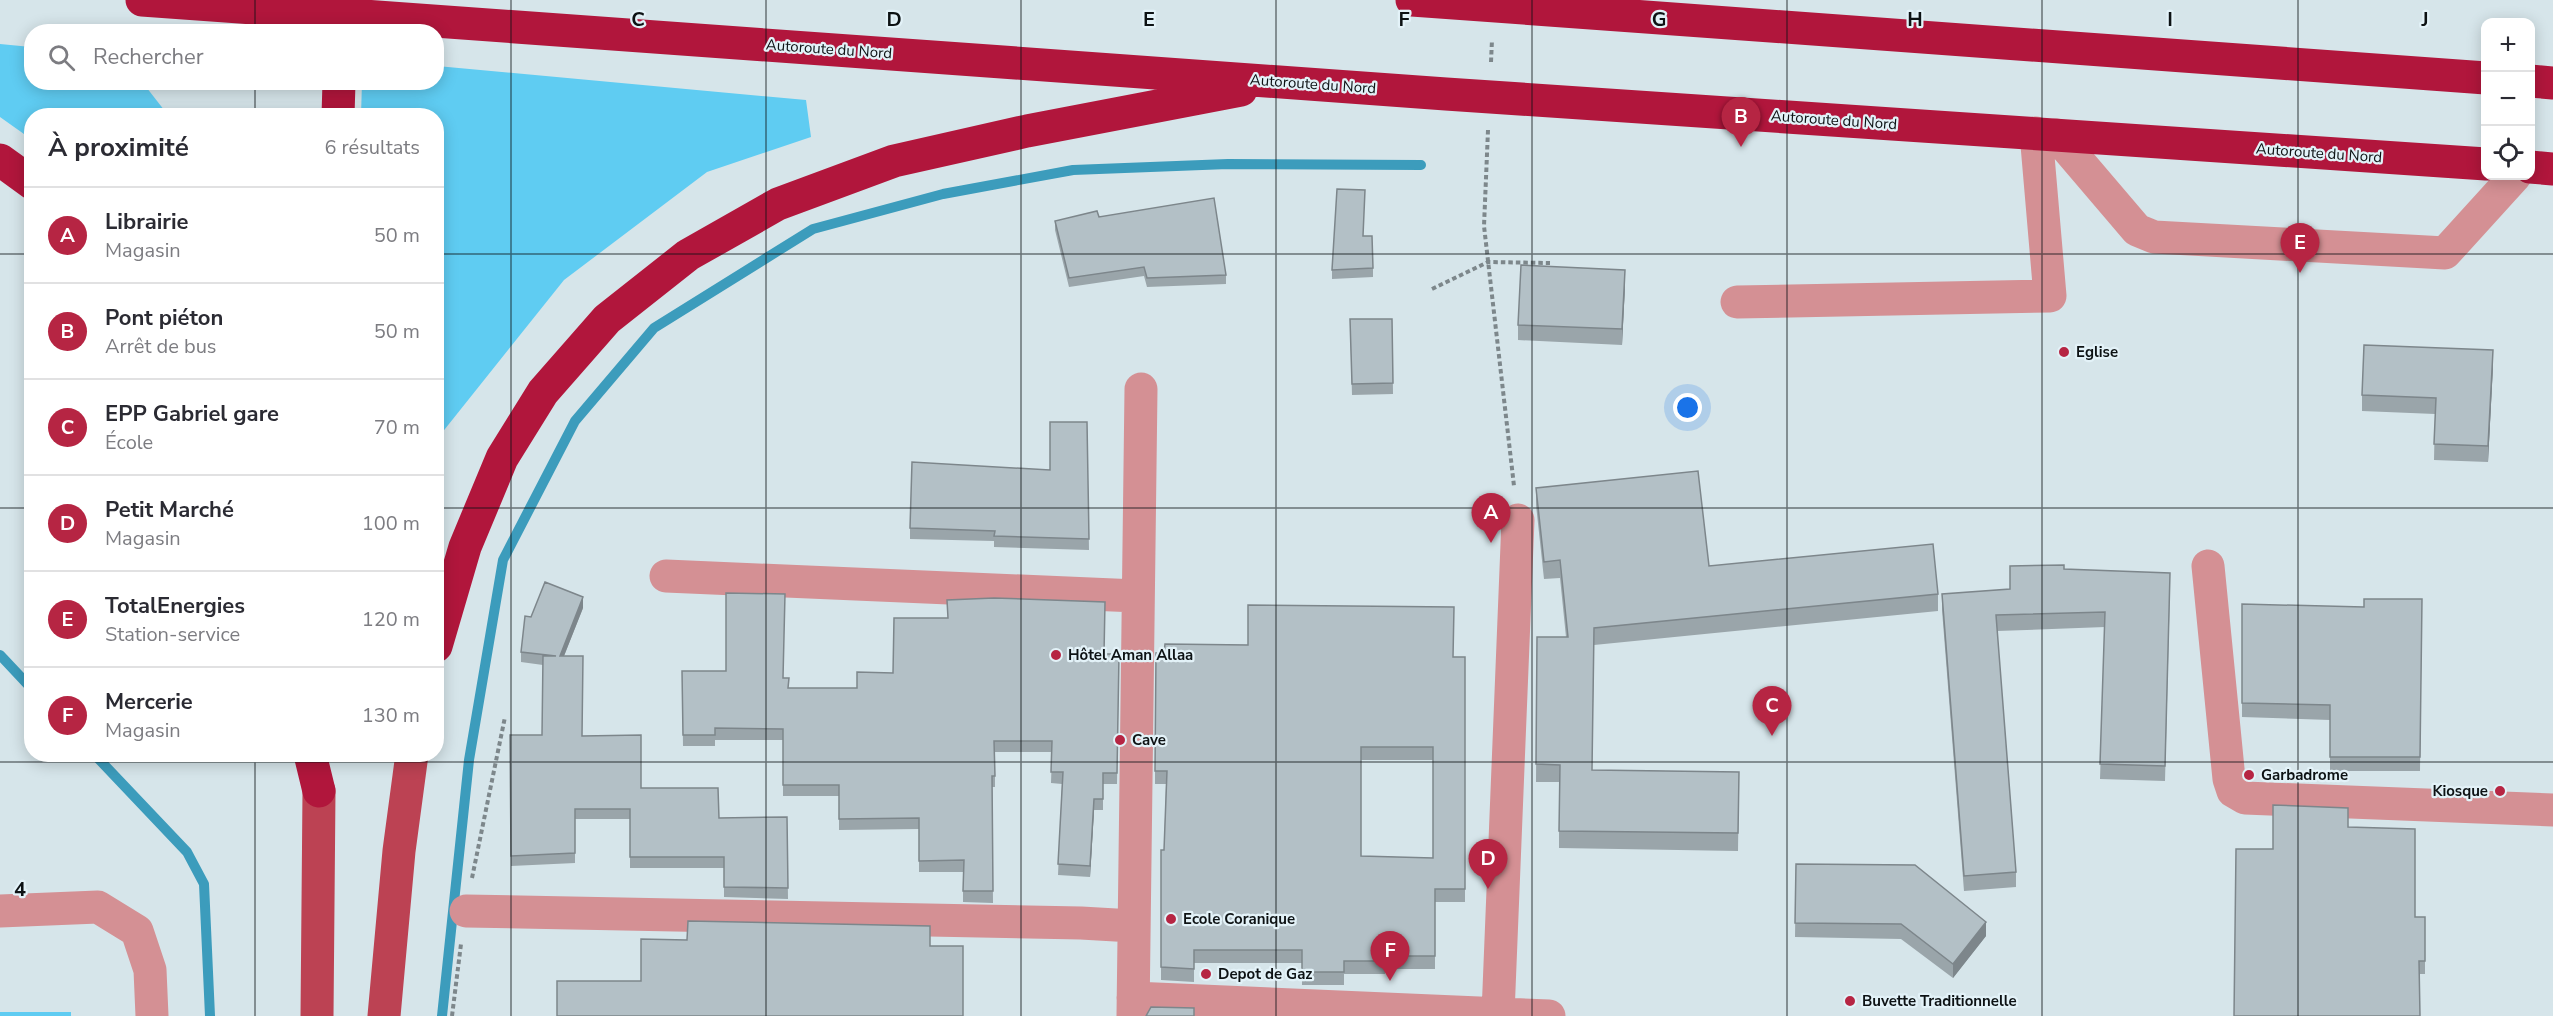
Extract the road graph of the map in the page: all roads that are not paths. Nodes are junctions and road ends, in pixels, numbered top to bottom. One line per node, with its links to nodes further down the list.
1 (142, 0): 7 (highway, Autoroute du Nord)
2 (339, 0): 4 (highway)
3 (1412, 0): 5 (highway)
4 (339, 24)
5 (2481, 78)
6 (2535, 81): 8 (highway)
7 (1284, 82): 11 (highway, Autoroute du Nord); 24 (highway)
8 (2553, 83)
9 (339, 90): 10 (highway)
10 (338, 108)
11 (2046, 134): 13 (highway, Autoroute du Nord); 17 (street); 18 (street)
12 (0, 160): 16 (highway)
13 (2481, 164)
14 (2535, 167): 15 (highway)
15 (2553, 169)
16 (24, 177)
17 (2511, 180)
18 (1737, 302)
19 (1141, 389): 23 (street)
20 (1518, 520): 34 (street)
21 (2208, 566): 29 (street)
22 (666, 576): 23 (street)
23 (1137, 596): 32 (street)
24 (444, 619)
25 (312, 762): 28 (highway)
26 (321, 762): 28 (highway)
27 (411, 762): 37 (main road)
28 (319, 791): 36 (main road)
29 (2553, 810)
30 (0, 911): 35 (street)
31 (466, 911): 32 (street)
32 (1133, 926): 33 (street)
33 (1133, 1007): 34 (street)
34 (1498, 1014): 38 (street)
35 (152, 1016)
36 (317, 1016)
37 (384, 1016)
38 (1549, 1016)

